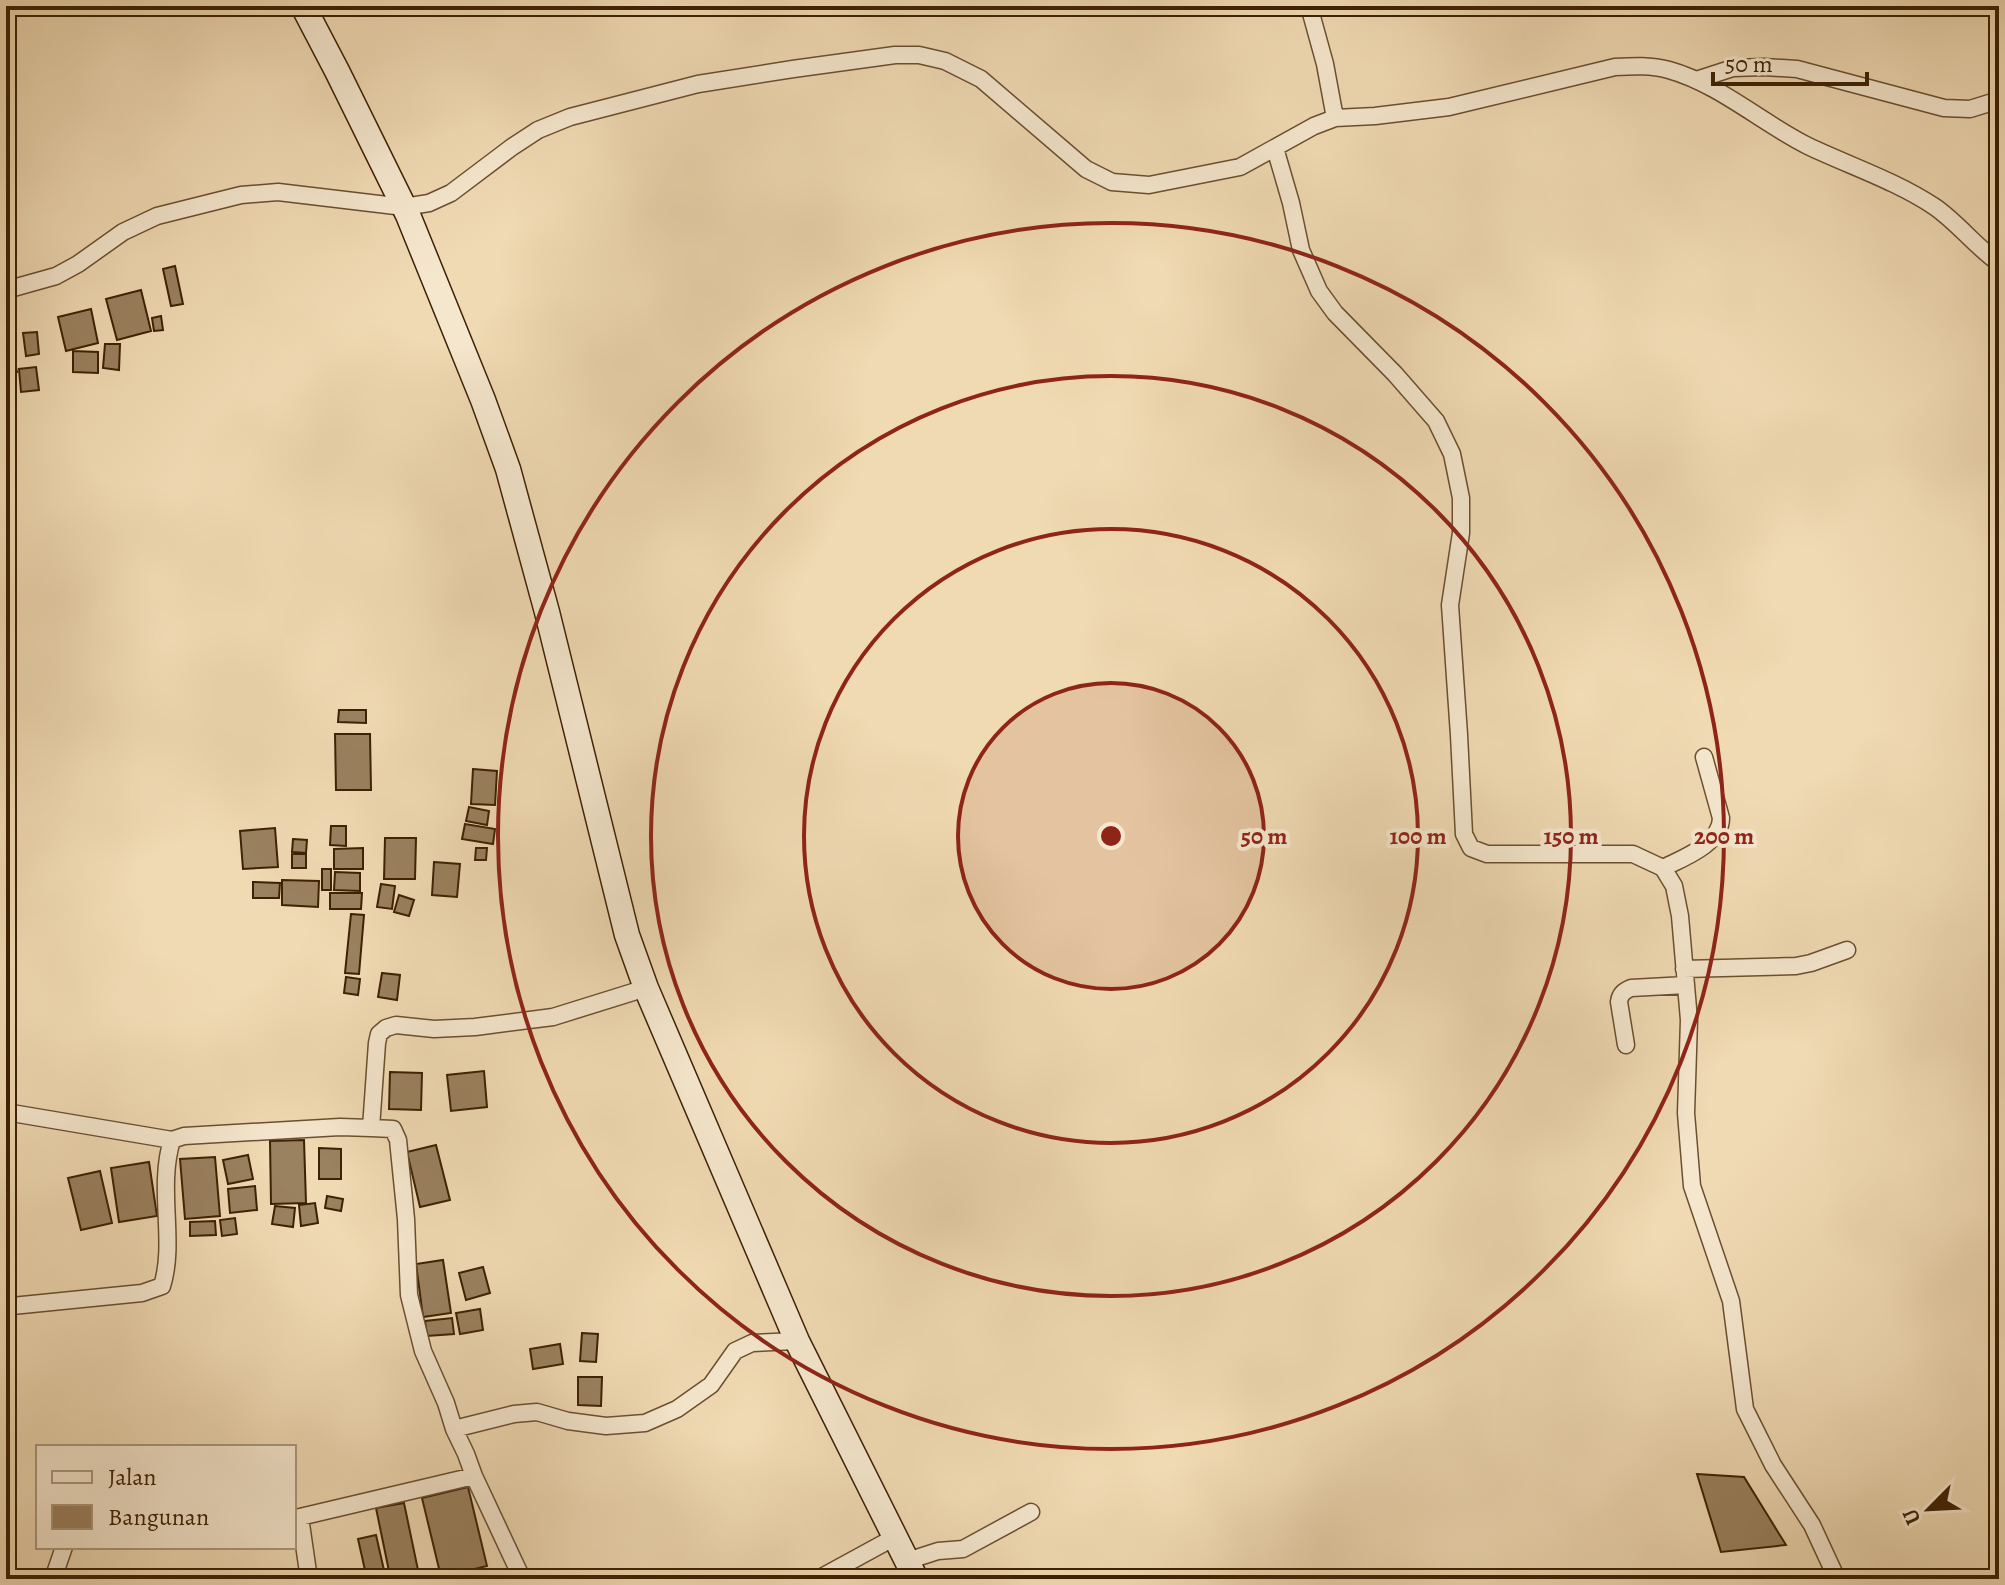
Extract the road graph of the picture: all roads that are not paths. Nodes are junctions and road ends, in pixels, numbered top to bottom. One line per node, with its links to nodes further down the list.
1 (303, 6): 7 (street)
2 (1309, 6): 5 (street)
3 (1696, 80): 4 (street); 5 (street); 8 (street)
4 (1999, 100)
5 (1335, 118): 6 (street)
6 (1275, 148): 7 (street); 11 (street)
7 (404, 207): 9 (street); 14 (street)
8 (1999, 263)
9 (6, 290)
10 (1704, 757): 11 (street)
11 (1663, 868): 13 (street)
12 (1847, 950): 13 (street)
13 (1685, 977): 15 (street); 32 (street)
14 (646, 988): 17 (street); 20 (street)
15 (1626, 1045)
16 (6, 1112): 18 (street)
17 (371, 1128): 18 (street); 21 (street)
18 (172, 1140): 19 (street)
19 (12, 1306)
20 (797, 1341): 21 (street); 25 (street)
21 (454, 1429): 22 (street)
22 (474, 1476): 24 (street); 30 (street)
23 (1031, 1512): 27 (street)
24 (297, 1520): 29 (street)
25 (895, 1537): 27 (street); 31 (street)
26 (63, 1549): 28 (street)
27 (911, 1570)
28 (53, 1579)
29 (309, 1579)
30 (521, 1579)
31 (818, 1579)
32 (1837, 1579)

